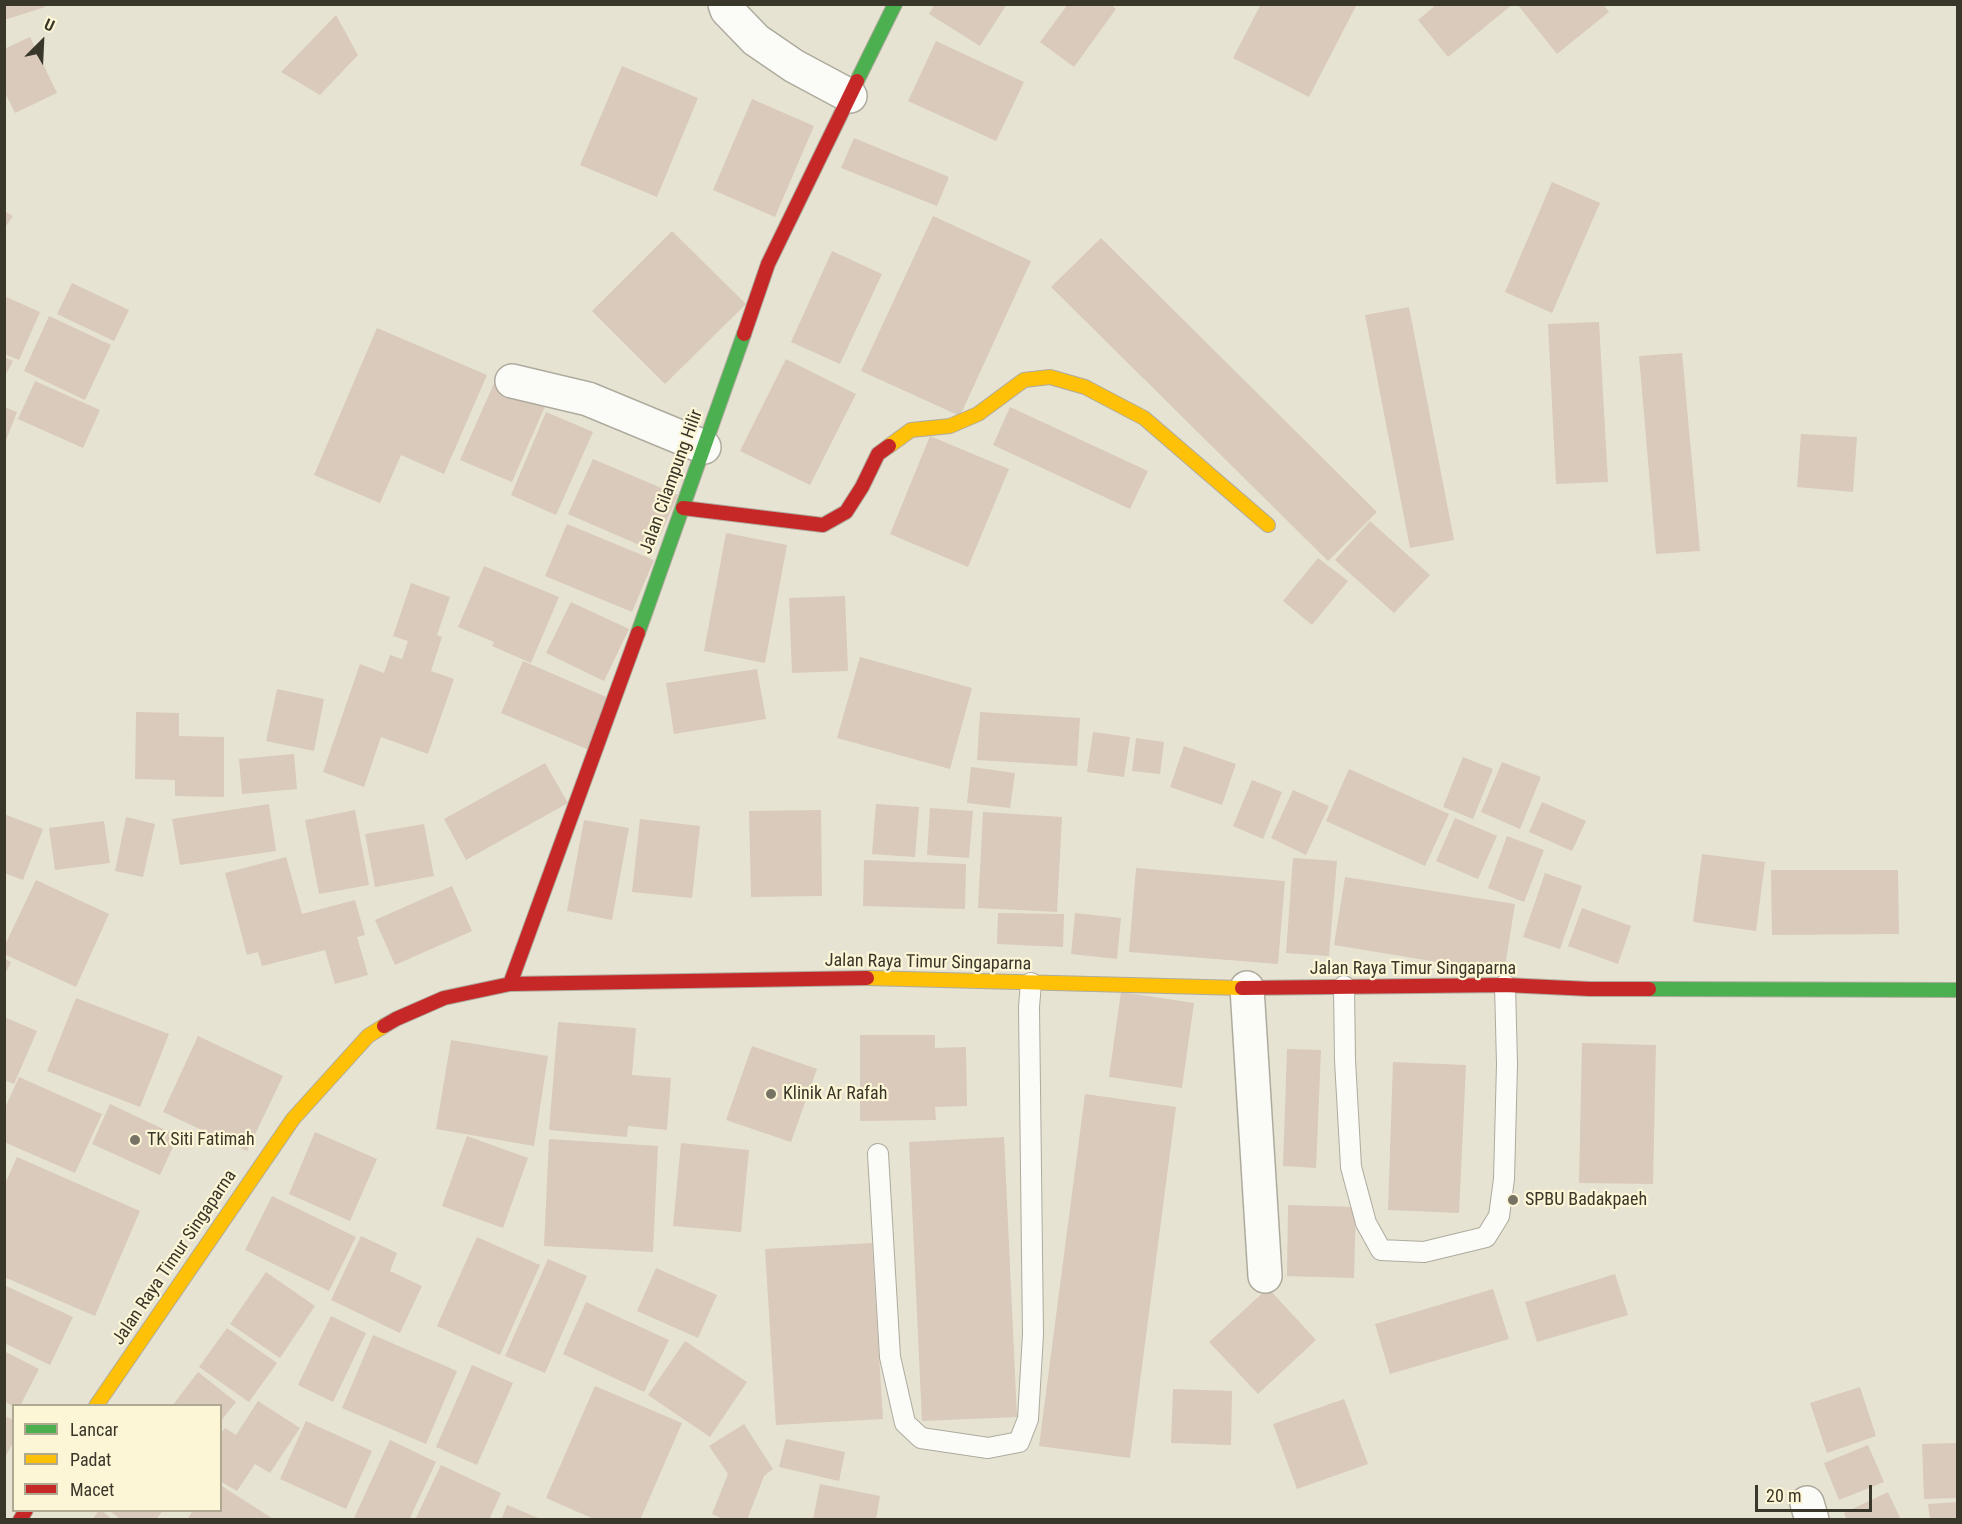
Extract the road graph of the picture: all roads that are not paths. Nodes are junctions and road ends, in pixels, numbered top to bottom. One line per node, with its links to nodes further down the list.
1 (725, 4): 3 (street)
2 (895, 4): 3 (main road, Jalan Cilampung Hilir)
3 (850, 96): 5 (main road, Jalan Cilampung Hilir)
4 (512, 381): 5 (street)
5 (704, 447): 6 (main road, Jalan Cilampung Hilir)
6 (682, 508): 7 (main road); 9 (main road, Jalan Cilampung Hilir)
7 (1268, 525)
8 (1031, 983): 9 (main road, Jalan Raya Timur Singaparna); 12 (main road, Jalan Raya Timur Singaparna); 14 (lane)
9 (510, 984): 16 (main road, Jalan Raya Timur Singaparna)
10 (1344, 986): 11 (main road, Jalan Raya Timur Singaparna); 11 (lane); 12 (main road, Jalan Raya Timur Singaparna)
11 (1505, 986): 13 (main road, Jalan Raya Timur Singaparna)
12 (1247, 988): 15 (street)
13 (1958, 990)
14 (878, 1154)
15 (1265, 1276)
16 (97, 1404)

